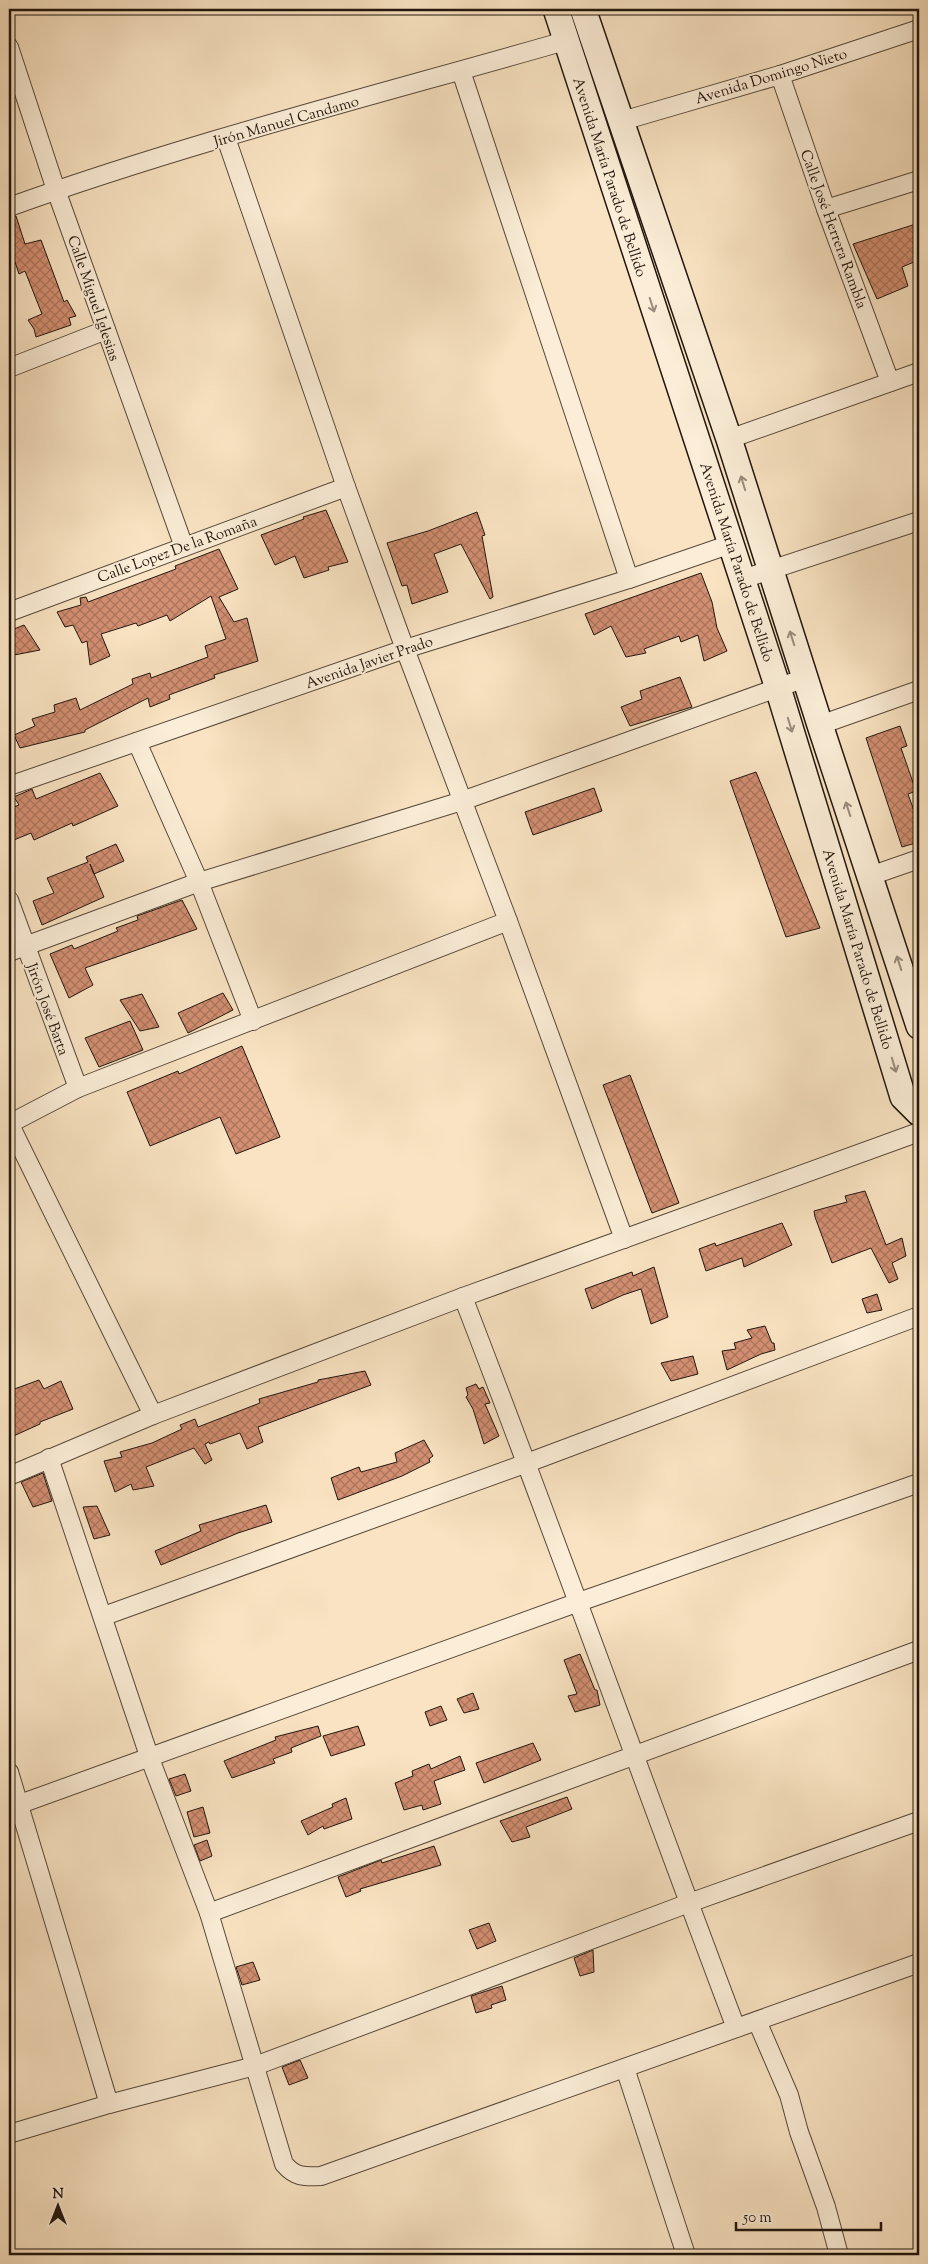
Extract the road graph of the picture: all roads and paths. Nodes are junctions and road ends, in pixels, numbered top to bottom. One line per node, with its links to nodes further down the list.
1 (556, 9): 4 (street, Avenida María Parado de Bellido)
2 (583, 9): 8 (street, Avenida María Parado de Bellido)
3 (919, 29): 7 (street, Avenida Domingo Nieto)
4 (566, 41): 6 (street, Jirón Manuel Candamo); 21 (street, Avenida María Parado de Bellido, one-way to 21)
5 (9, 47): 11 (street, Calle Miguel Iglesias)
6 (461, 71): 9 (street, Jirón Manuel Candamo); 24 (street)
7 (780, 75): 8 (street, Avenida Domingo Nieto); 13 (street, Calle José Herrera Rambla)
8 (622, 121): 18 (street, Avenida María Parado de Bellido)
9 (226, 138): 11 (street, Jirón Manuel Candamo); 19 (street)
10 (919, 180): 13 (street)
11 (56, 190): 12 (street, Jirón Manuel Candamo); 14 (street, Calle Miguel Iglesias)
12 (9, 207)
13 (826, 209): 17 (street, Calle José Herrera Rambla)
14 (106, 330): 15 (street); 22 (street, Calle Miguel Iglesias)
15 (9, 368)
16 (919, 372): 17 (street)
17 (890, 382): 18 (street)
18 (729, 439): 23 (street, Avenida María Parado de Bellido, one-way to 18)
19 (346, 487): 22 (street, Calle Lopez De la Romaña); 27 (street)
20 (919, 521): 23 (street)
21 (731, 544): 24 (street, Avenida Javier Prado); 25 (street, Avenida María Parado de Bellido)
22 (184, 547): 26 (street, Calle Lopez De la Romaña)
23 (770, 571): 25 (street); 28 (street, Avenida María Parado de Bellido, one-way to 23)
24 (629, 579): 27 (street, Avenida Javier Prado)
25 (744, 579): 29 (street, Avenida María Parado de Bellido)
26 (9, 612)
27 (405, 649): 32 (street, Avenida Javier Prado); 34 (street)
28 (805, 678): 29 (street); 31 (street, Avenida María Parado de Bellido)
29 (778, 688): 34 (street); 44 (street, Avenida María Parado de Bellido, one-way to 44)
30 (919, 690): 31 (street)
31 (820, 725): 36 (street, Avenida María Parado de Bellido, one-way to 31)
32 (137, 742): 33 (street, Avenida Javier Prado); 37 (street)
33 (9, 786)
34 (462, 801): 37 (street); 39 (street)
35 (919, 859): 36 (street)
36 (870, 876): 42 (street, Avenida María Parado de Bellido, one-way to 36)
37 (198, 882): 40 (street); 41 (street)
38 (9, 900): 40 (street, Jirón José Barta)
39 (508, 921): 41 (street); 47 (street)
40 (17, 949): 43 (street, Jirón José Barta)
41 (253, 1021): 43 (street)
42 (919, 1025)
43 (78, 1088): 45 (street)
44 (919, 1112)
45 (9, 1123): 50 (street)
46 (919, 1132): 47 (street)
47 (624, 1239): 48 (street)
48 (463, 1297): 50 (street); 52 (street)
49 (919, 1316): 52 (street)
50 (153, 1415): 51 (street)
51 (49, 1458): 53 (street); 56 (street)
52 (527, 1463): 55 (street); 56 (street)
53 (9, 1476)
54 (919, 1484): 55 (street)
55 (576, 1603): 58 (street); 59 (street)
56 (104, 1616): 59 (street)
57 (919, 1650): 58 (street)
58 (632, 1755): 63 (street); 64 (street)
59 (149, 1756): 61 (street); 64 (street)
60 (9, 1772): 61 (street)
61 (14, 1807): 70 (street)
62 (919, 1821): 63 (street)
63 (689, 1903): 67 (street); 68 (street)
64 (209, 1913): 68 (street)
65 (919, 1963): 66 (street)
66 (757, 2021): 67 (street); 73 (street)
67 (736, 2028): 69 (street)
68 (255, 2066): 69 (street); 70 (street)
69 (625, 2068): 72 (street)
70 (108, 2104): 71 (street)
71 (9, 2134)
72 (686, 2255)
73 (839, 2255)

